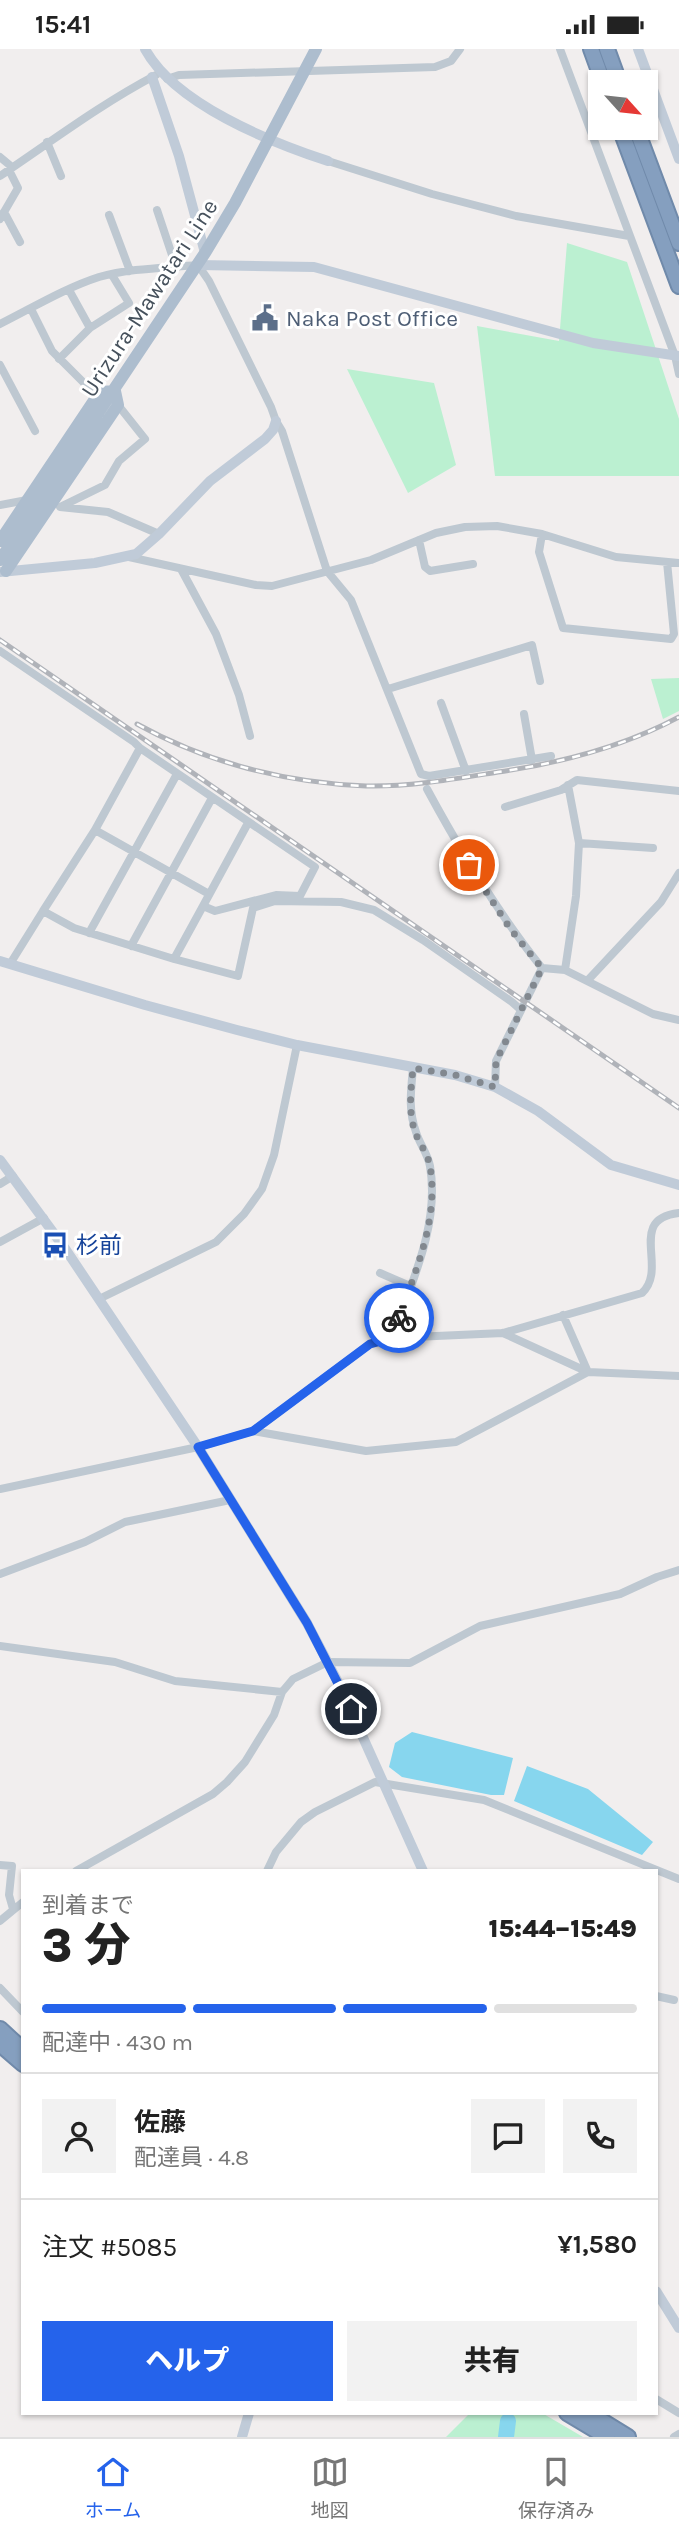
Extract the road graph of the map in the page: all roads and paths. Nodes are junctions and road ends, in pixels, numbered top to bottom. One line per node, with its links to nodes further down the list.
1 (145, 49): 11 (street)
2 (316, 49): 10 (main road, Urizura-Mawatari Line)
3 (460, 49): 10 (street)
4 (560, 49): 25 (street)
5 (591, 49): 8 (highway)
6 (607, 49): 9 (highway)
7 (638, 49): 17 (street)
8 (599, 70)
9 (615, 70)
10 (304, 72): 11 (street); 12 (main road, Urizura-Mawatari Line)
11 (160, 76): 12 (street); 15 (street); 28 (street)
12 (269, 140): 18 (street); 28 (main road, Urizura-Mawatari Line)
13 (624, 140): 33 (highway)
14 (640, 140): 27 (highway)
15 (47, 142): 19 (street); 21 (street)
16 (0, 157): 19 (street)
17 (679, 159)
18 (328, 161): 25 (street)
19 (11, 169): 20 (street); 24 (street)
20 (0, 176)
21 (61, 176)
22 (157, 211): 30 (street)
23 (109, 215): 31 (street)
24 (2, 216): 26 (street)
25 (628, 236): 38 (street)
26 (20, 242)
27 (679, 243)
28 (205, 253): 29 (main road, Urizura-Mawatari Line)
29 (198, 265): 30 (street); 38 (street); 42 (main road, Urizura-Mawatari Line); 45 (street)
30 (176, 267): 31 (street)
31 (130, 271): 32 (street)
32 (112, 275): 34 (street); 37 (street)
33 (679, 286)
34 (69, 290): 35 (street); 37 (street)
35 (31, 309): 36 (street); 39 (street)
36 (0, 324)
37 (90, 328): 39 (street)
38 (677, 356): 41 (street)
39 (59, 359): 43 (street)
40 (0, 365): 46 (street)
41 (679, 374)
42 (115, 391): 43 (main road); 44 (main road); 58 (main road, Urizura-Mawatari Line)
43 (97, 396): 47 (main road)
44 (118, 405): 49 (main road); 49 (street)
45 (275, 421): 50 (street); 60 (street)
46 (35, 431)
47 (27, 499): 48 (street); 53 (main road)
48 (0, 505)
49 (54, 508): 50 (street); 58 (main road)
50 (159, 534): 54 (street)
51 (542, 534): 52 (street); 55 (street); 55 (street)
52 (419, 540): 57 (street); 60 (street)
53 (0, 541)
54 (129, 557): 58 (street); 59 (street)
55 (667, 562): 56 (street)
56 (679, 563)
57 (473, 564)
58 (2, 568)
59 (181, 569): 60 (street); 66 (street)
60 (327, 571): 63 (street)
61 (0, 651): 67 (street)
62 (540, 681): 63 (street)
63 (388, 689): 70 (street)
64 (441, 703): 70 (street)
65 (524, 714): 69 (street)
66 (250, 736)
67 (140, 748): 71 (street); 78 (street)
68 (551, 756): 69 (street)
69 (532, 760): 70 (street)
70 (466, 771)
71 (177, 774): 75 (street); 81 (street)
72 (568, 785): 74 (street); 76 (street); 79 (street)
73 (427, 789): 91 (street)
74 (679, 791)
75 (212, 798): 77 (street); 82 (street)
76 (505, 807)
77 (248, 823): 84 (street); 85 (street)
78 (95, 830): 81 (street); 86 (street)
79 (579, 843): 80 (street); 92 (street)
80 (653, 848)
81 (134, 852): 82 (street); 87 (street)
82 (171, 873): 84 (street); 88 (street)
83 (679, 873): 93 (street)
84 (209, 894): 85 (street)
85 (202, 906): 89 (street)
86 (43, 911): 87 (street); 90 (street)
87 (89, 933): 88 (street)
88 (131, 946): 89 (street)
89 (174, 959): 94 (street)
90 (5, 962): 96 (street)
91 (542, 968): 92 (street); 94 (street)
92 (565, 970): 93 (street)
93 (588, 980): 95 (street)
94 (521, 1010): 98 (street)
95 (679, 1020)
96 (297, 1045): 97 (street); 108 (street)
97 (413, 1068): 98 (street); 107 (street)
98 (495, 1087): 102 (street)
99 (0, 1160): 100 (street)
100 (13, 1176): 101 (street); 104 (street)
101 (0, 1184)
102 (679, 1185)
103 (679, 1213): 109 (street)
104 (44, 1218): 105 (street); 108 (street)
105 (0, 1243)
106 (380, 1273): 107 (street)
107 (410, 1286): 111 (street)
108 (99, 1299): 115 (street)
109 (564, 1315): 110 (street); 112 (street)
110 (503, 1333): 111 (street); 112 (street)
111 (392, 1338): 114 (street)
112 (588, 1372): 113 (street); 114 (street)
113 (679, 1376)
114 (253, 1431): 115 (street)
115 (198, 1447): 116 (street); 117 (street)
116 (0, 1489)
117 (230, 1500): 119 (street); 121 (street)
118 (679, 1570): 121 (street)
119 (0, 1574)
120 (0, 1646): 122 (street)
121 (328, 1662): 122 (street); 123 (street)
122 (282, 1692): 125 (street)
123 (386, 1784): 126 (street); 127 (street); 128 (street)
124 (0, 1865): 132 (street)
125 (80, 1869)
126 (268, 1869)
127 (422, 1869)
128 (651, 1869)
129 (658, 1872): 130 (street)
130 (679, 1879)
131 (21, 1903): 132 (street)
132 (13, 1909): 133 (street)
133 (0, 1921)
134 (0, 1988): 137 (street)
135 (658, 1996): 136 (street)
136 (674, 2000)
137 (21, 2010)
138 (0, 2029): 140 (highway)
139 (0, 2044): 141 (highway)
140 (21, 2048)
141 (21, 2062)
142 (658, 2294): 143 (street)
143 (679, 2328)
144 (658, 2400): 145 (street)
145 (679, 2413)
146 (248, 2415): 150 (street)
147 (570, 2415): 151 (highway)
148 (592, 2415): 152 (highway)
149 (679, 2434): 153 (street)
150 (242, 2437)
151 (607, 2437)
152 (628, 2437)
153 (674, 2437)

